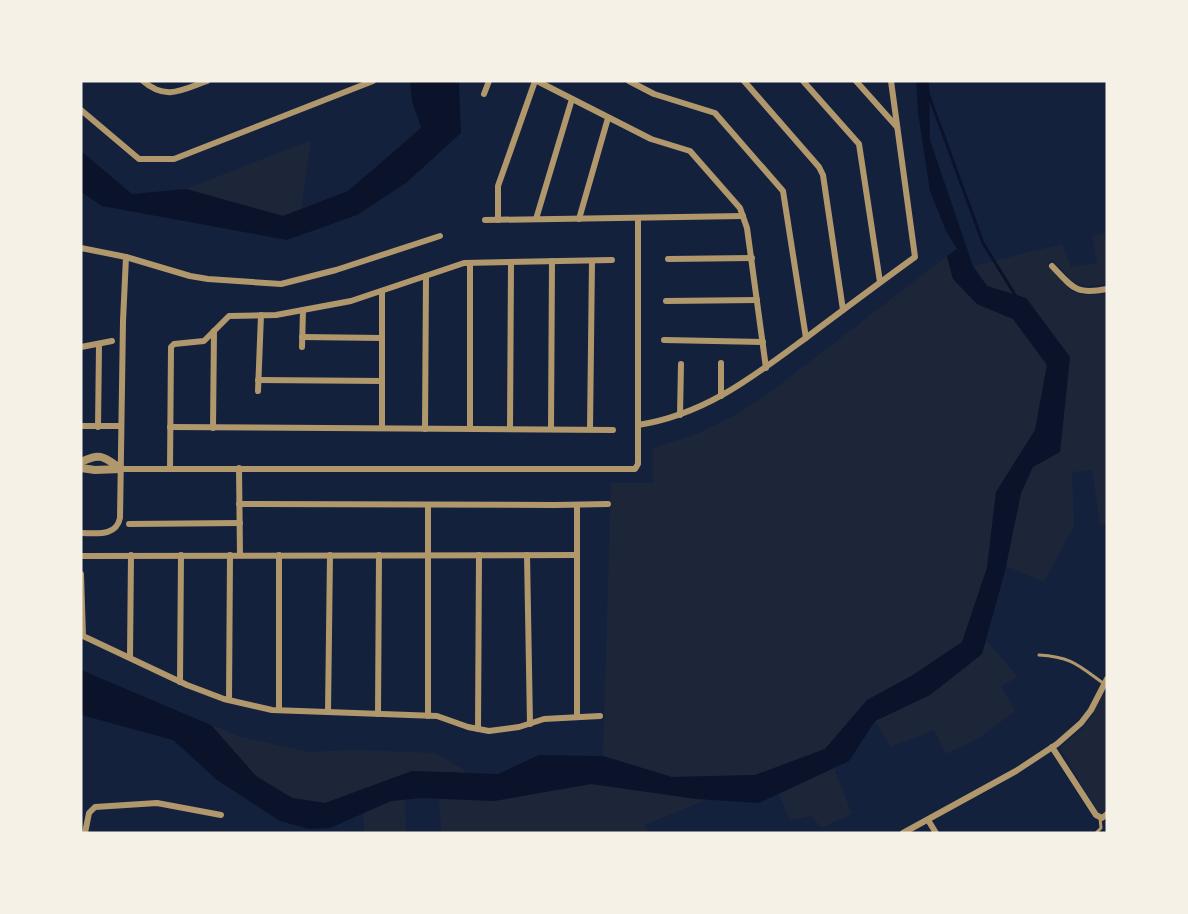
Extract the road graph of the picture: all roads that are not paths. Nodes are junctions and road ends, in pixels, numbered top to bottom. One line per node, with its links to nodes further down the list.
1 (143, 81): 2 (street)
2 (207, 81)
3 (373, 81): 13 (street)
4 (489, 81): 11 (street)
5 (536, 81): 12 (street); 21 (street)
6 (629, 81): 45 (street)
7 (744, 81): 40 (street)
8 (803, 81): 34 (street)
9 (856, 81): 15 (street)
10 (891, 81): 15 (street)
11 (484, 94)
12 (572, 99): 14 (street); 18 (street)
13 (81, 110)
14 (608, 118): 16 (street); 19 (street)
15 (897, 128): 34 (street)
16 (743, 216): 17 (street); 25 (street)
17 (638, 218): 19 (street); 60 (street)
18 (536, 219): 19 (street); 21 (street)
19 (579, 219)
20 (485, 220): 21 (street)
21 (498, 220)
22 (440, 236): 24 (street)
23 (81, 248): 24 (street)
24 (126, 257): 76 (street)
25 (752, 258): 26 (street); 37 (street)
26 (668, 259)
27 (612, 260): 29 (street)
28 (552, 261): 29 (street); 30 (street); 70 (street)
29 (592, 261): 71 (street)
30 (511, 262): 31 (street); 69 (street)
31 (470, 263): 33 (street); 68 (street)
32 (1052, 266): 35 (street)
33 (426, 276): 36 (street); 67 (street)
34 (880, 282): 40 (street)
35 (1107, 289)
36 (382, 291): 39 (street); 44 (street)
37 (757, 300): 38 (street); 48 (street)
38 (666, 301)
39 (303, 310): 41 (street); 43 (street)
40 (843, 310): 45 (street)
41 (261, 315): 42 (street); 55 (street)
42 (214, 331): 64 (street); 65 (street)
43 (302, 337): 44 (street); 51 (street)
44 (382, 338): 56 (street)
45 (806, 338): 54 (street)
46 (664, 340): 48 (street)
47 (112, 341): 49 (street)
48 (763, 342): 54 (street)
49 (99, 345): 50 (street); 63 (street)
50 (81, 347)
51 (302, 347)
52 (721, 363): 58 (street)
53 (681, 364): 59 (street)
54 (766, 368): 58 (street)
55 (258, 380): 56 (street); 57 (street)
56 (382, 381): 66 (street)
57 (258, 391)
58 (721, 396): 59 (street)
59 (680, 416): 60 (street)
60 (638, 425): 75 (street)
61 (81, 426): 63 (street)
62 (119, 426): 63 (street)
63 (98, 427)
64 (170, 427): 65 (street); 77 (street)
65 (213, 428): 66 (street)
66 (382, 428): 67 (street)
67 (425, 429): 68 (street)
68 (470, 429): 69 (street)
69 (510, 429): 70 (street)
70 (551, 429): 71 (street)
71 (590, 429): 72 (street)
72 (613, 430)
73 (81, 462): 76 (street)
74 (81, 468): 76 (street)
75 (239, 468): 77 (street); 78 (street)
76 (121, 469): 77 (street); 84 (street)
77 (170, 469)
78 (239, 504): 80 (street); 82 (street)
79 (608, 504): 81 (street)
80 (428, 505): 81 (street); 92 (street)
81 (577, 505): 95 (street)
82 (240, 523): 83 (street); 88 (street)
83 (129, 524)
84 (81, 533)
85 (131, 555): 86 (street); 96 (street); 99 (street)
86 (181, 555): 87 (street); 100 (street)
87 (230, 555): 88 (street); 102 (street)
88 (240, 555): 89 (street)
89 (279, 555): 90 (street); 103 (street)
90 (330, 555): 91 (street); 104 (street)
91 (379, 555): 92 (street); 105 (street)
92 (428, 555): 93 (street); 106 (street)
93 (479, 555): 94 (street); 110 (street)
94 (527, 555): 95 (street); 109 (street)
95 (577, 555): 107 (street)
96 (81, 556)
97 (81, 574): 99 (street)
98 (1039, 655): 101 (lane)
99 (130, 657): 100 (street)
100 (180, 682): 102 (street)
101 (1106, 682): 111 (street)
102 (230, 700): 103 (street)
103 (279, 710): 104 (street)
104 (328, 712): 105 (street)
105 (378, 714): 106 (street)
106 (428, 716): 110 (street)
107 (577, 716): 108 (street); 109 (street)
108 (600, 716)
109 (530, 724): 110 (street)
110 (478, 729)
111 (1052, 747): 114 (street); 115 (street)
112 (1107, 814): 114 (street)
113 (221, 815): 116 (street)
114 (1100, 818): 119 (lane)
115 (928, 820): 117 (street); 118 (street)
116 (85, 833)
117 (903, 833)
118 (936, 833)
119 (1096, 833)

